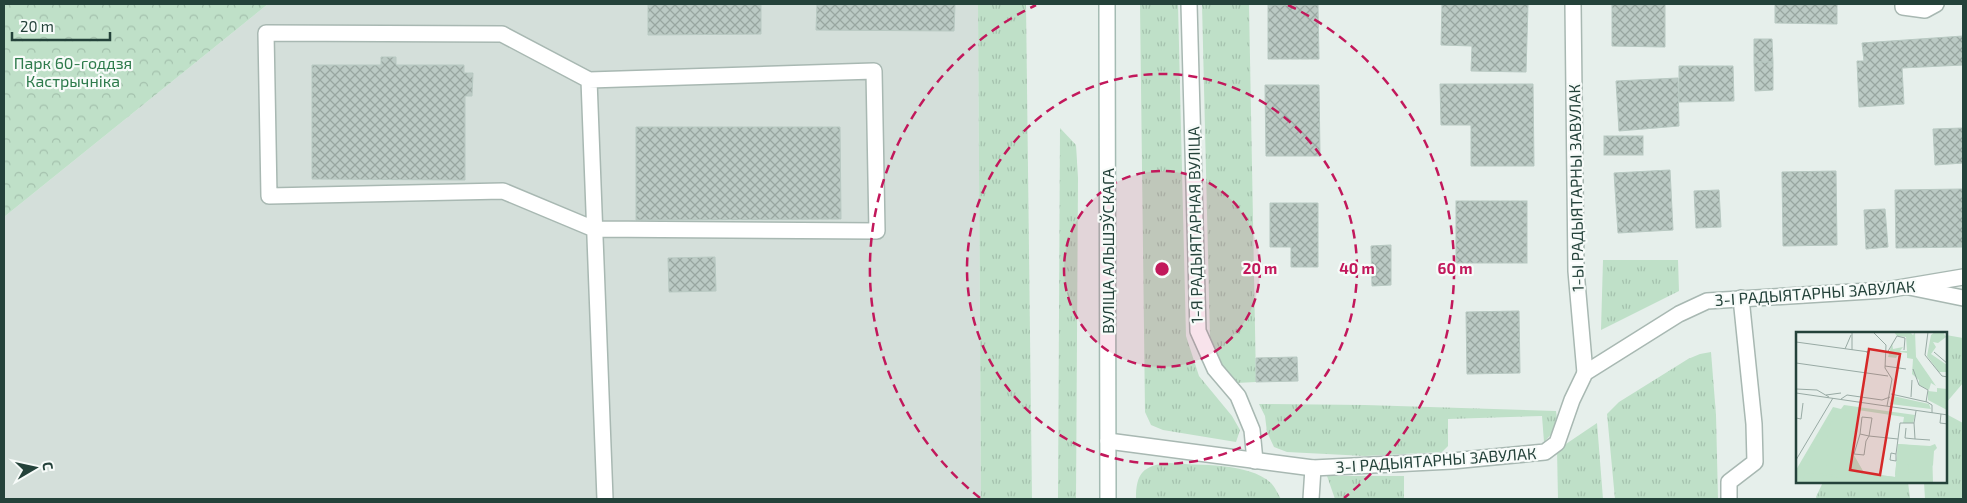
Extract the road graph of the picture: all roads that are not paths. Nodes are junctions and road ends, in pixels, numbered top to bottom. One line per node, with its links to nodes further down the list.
1 (1107, 4): 13 (street, ВУЛІЦА АЛЬШЭЎСКАГА)
2 (1189, 4): 14 (street, 1-Я РАДЫЯТАРНАЯ ВУЛІЦА)
3 (1573, 4): 12 (street, 1-Ы РАДЫЯТАРНЫ ЗАВУЛАК)
4 (1903, 4): 5 (street)
5 (1936, 4)
6 (589, 80): 7 (street); 7 (street); 7 (street)
7 (594, 229): 16 (street)
8 (1963, 277): 9 (street, 3-І РАДЫЯТАРНЫ ЗАВУЛАК)
9 (1909, 287): 10 (street, 3-І РАДЫЯТАРНЫ ЗАВУЛАК); 11 (street)
10 (1741, 298): 12 (street, 3-І РАДЫЯТАРНЫ ЗАВУЛАК); 19 (street)
11 (1963, 298)
12 (1585, 372): 15 (street, 3-І РАДЫЯТАРНЫ ЗАВУЛАК)
13 (1108, 441): 14 (street, 3-І РАДЫЯТАРНЫ ЗАВУЛАК); 17 (street, ВУЛІЦА АЛЬШЭЎСКАГА)
14 (1255, 461): 15 (street, 3-І РАДЫЯТАРНЫ ЗАВУЛАК)
15 (1313, 468): 18 (street)
16 (605, 499)
17 (1108, 499)
18 (1311, 499)
19 (1729, 499)

